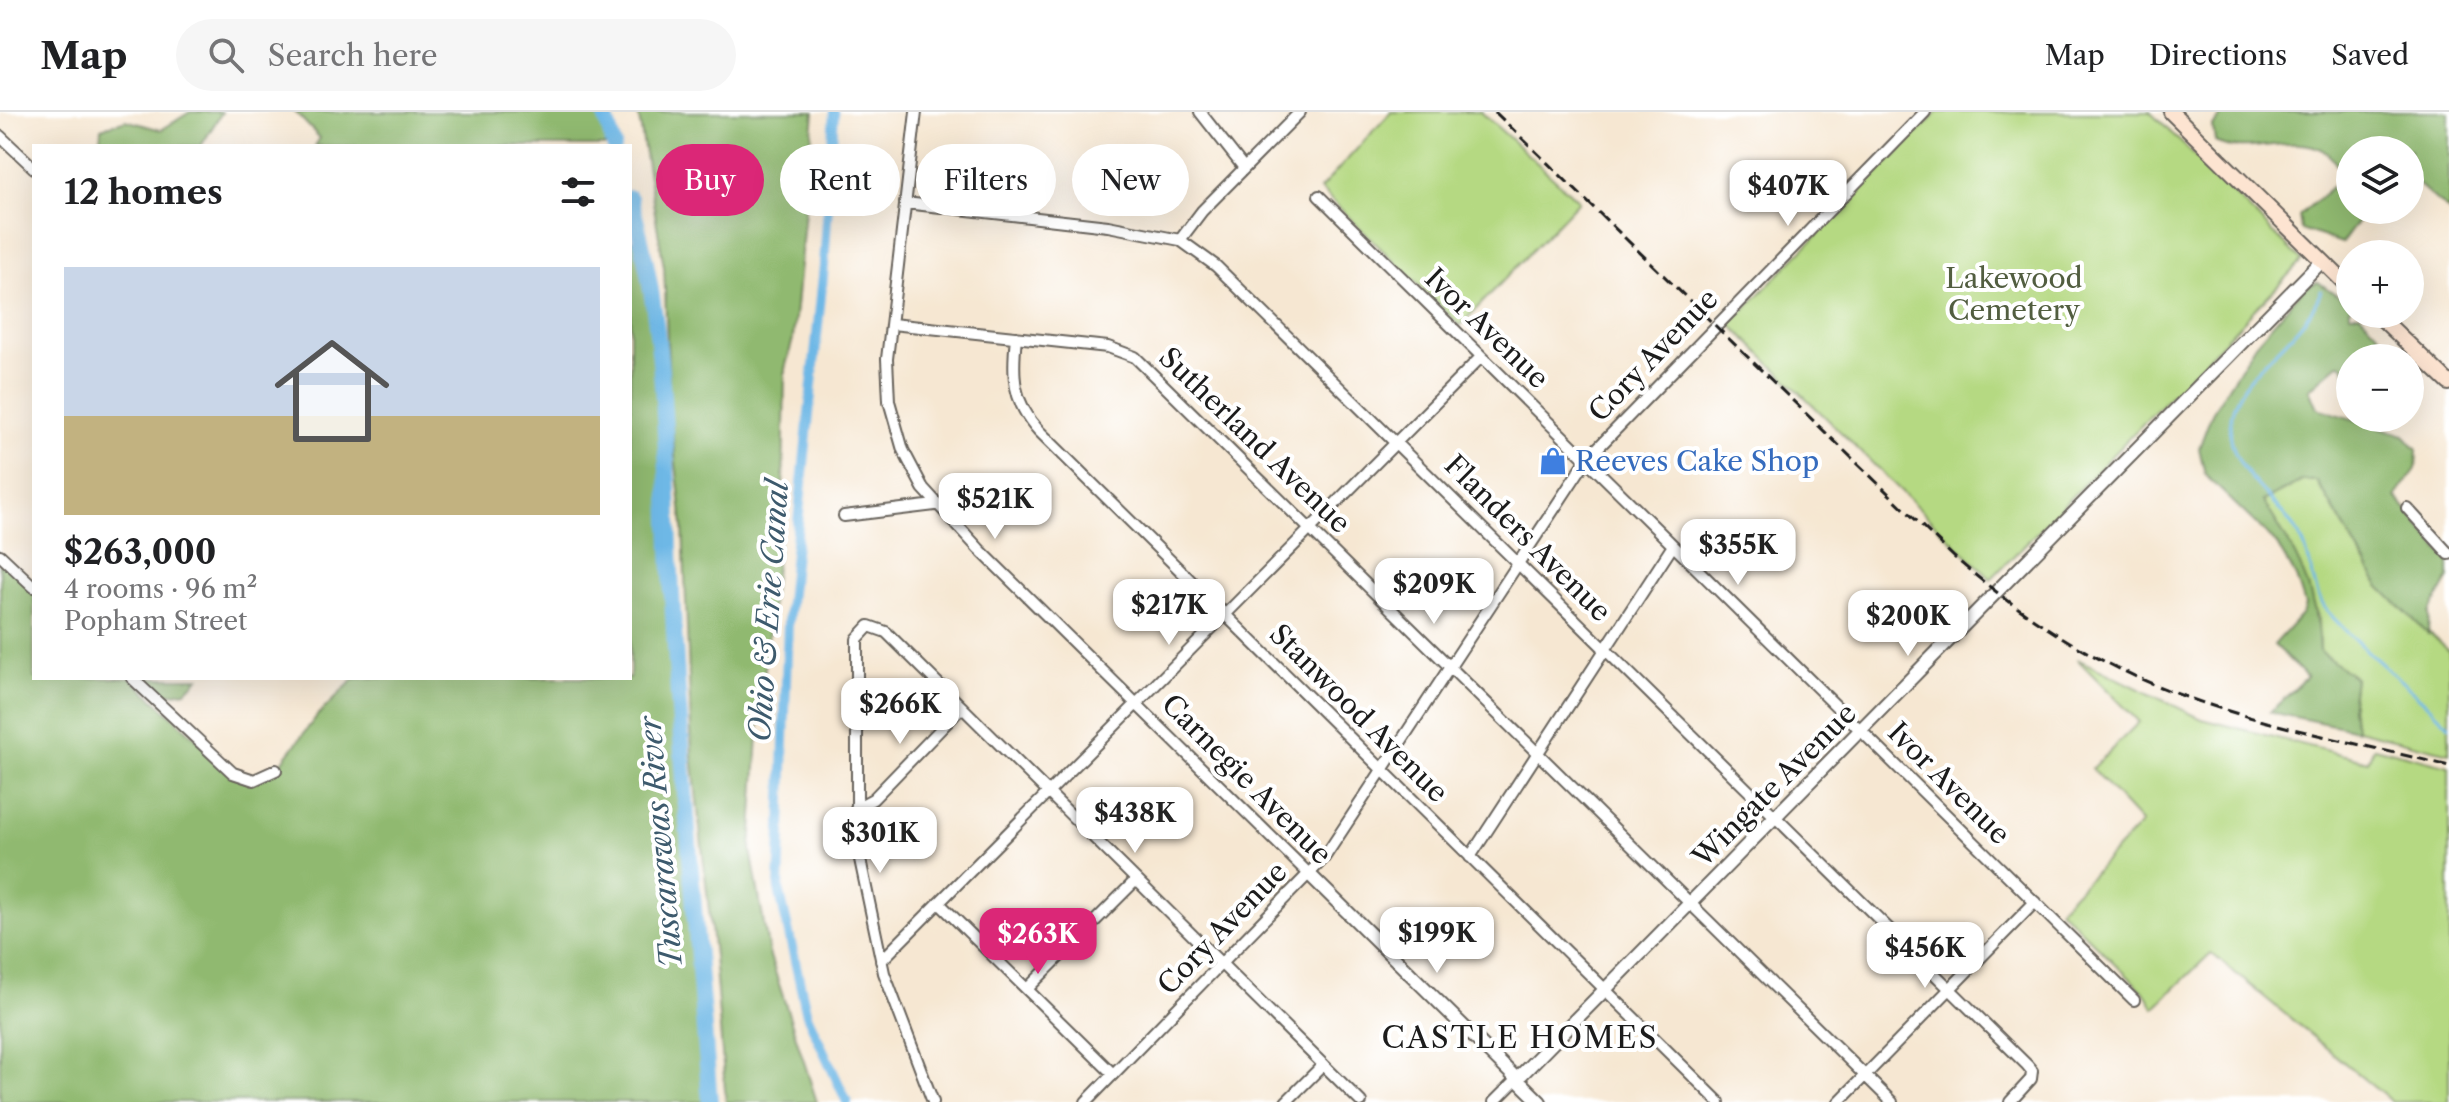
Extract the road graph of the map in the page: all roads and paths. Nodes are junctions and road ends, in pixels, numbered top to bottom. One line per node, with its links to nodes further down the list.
1 (916, 112): 10 (street, Carnegie Avenue)
2 (1200, 112): 8 (street)
3 (1300, 112): 8 (street)
4 (1925, 112): 20 (street, Cory Avenue)
5 (2171, 112): 12 (main road)
6 (0, 136): 7 (street)
7 (32, 166)
8 (1244, 168): 11 (street)
9 (1319, 196): 17 (street, Ivor Avenue)
10 (905, 203): 11 (street, Flanders Avenue); 14 (street, Carnegie Avenue)
11 (1180, 240): 19 (street, Flanders Avenue)
12 (2322, 261): 13 (main road); 36 (street, Wingate Avenue)
13 (2336, 274)
14 (892, 324): 16 (street, Sutherland Avenue); 21 (street, Carnegie Avenue)
15 (2392, 328): 18 (main road)
16 (1016, 337): 24 (street, Sutherland Avenue); 30 (street, Stanwood Avenue)
17 (1481, 357): 19 (street); 20 (street, Ivor Avenue)
18 (2449, 383)
19 (1396, 442): 24 (street); 28 (street, Flanders Avenue)
20 (1587, 459): 25 (street, Ivor Avenue); 28 (street, Cory Avenue)
21 (935, 505): 23 (street); 34 (street, Carnegie Avenue)
22 (2407, 508): 26 (street)
23 (844, 516)
24 (1312, 527): 30 (street); 32 (street, Sutherland Avenue)
25 (1672, 547): 31 (street); 36 (street, Ivor Avenue)
26 (2449, 554)
27 (0, 555): 29 (street)
28 (1517, 561): 31 (street, Flanders Avenue); 32 (street, Cory Avenue)
29 (32, 585)
30 (1225, 615): 34 (street); 39 (street, Stanwood Avenue)
31 (1605, 647): 37 (street); 42 (street, Flanders Avenue)
32 (1448, 665): 37 (street, Sutherland Avenue); 39 (street, Cory Avenue)
33 (134, 680): 38 (street)
34 (1136, 704): 40 (street); 44 (street, Carnegie Avenue)
35 (962, 707): 40 (street); 41 (street); 41 (street)
36 (1862, 731): 42 (street, Wingate Avenue); 46 (street, Ivor Avenue)
37 (1538, 753): 43 (street); 48 (street, Sutherland Avenue)
38 (276, 770)
39 (1382, 770): 43 (street, Stanwood Avenue); 44 (street, Cory Avenue)
40 (1048, 793): 45 (street); 47 (street)
41 (856, 808): 49 (street)
42 (1776, 817): 48 (street, Wingate Avenue); 52 (street, Flanders Avenue)
43 (1470, 857): 53 (street, Stanwood Avenue)
44 (1309, 874): 50 (street, Cory Avenue); 58 (street, Carnegie Avenue)
45 (1136, 880): 50 (street); 51 (street)
46 (2035, 902): 52 (street); 54 (street, Ivor Avenue)
47 (939, 903): 49 (street); 51 (street)
48 (1690, 903): 53 (street, Wingate Avenue); 57 (street, Sutherland Avenue)
49 (881, 961): 59 (street)
50 (1221, 965): 55 (street); 56 (street, Cory Avenue)
51 (1027, 989): 56 (street)
52 (1950, 989): 57 (street); 68 (street, Flanders Avenue)
53 (1605, 990): 58 (street, Wingate Avenue); 65 (street, Stanwood Avenue)
54 (2134, 1000)
55 (1323, 1065): 61 (street); 62 (street)
56 (1113, 1074): 60 (street, Cory Avenue)
57 (1865, 1075): 66 (street); 67 (street, Sutherland Avenue)
58 (1517, 1079): 63 (street, Wingate Avenue); 64 (street, Carnegie Avenue)
59 (933, 1102)
60 (1086, 1102)
61 (1286, 1102)
62 (1361, 1102)
63 (1494, 1102)
64 (1540, 1102)
65 (1719, 1102)
66 (1839, 1102)
67 (1892, 1102)
68 (2010, 1102)

